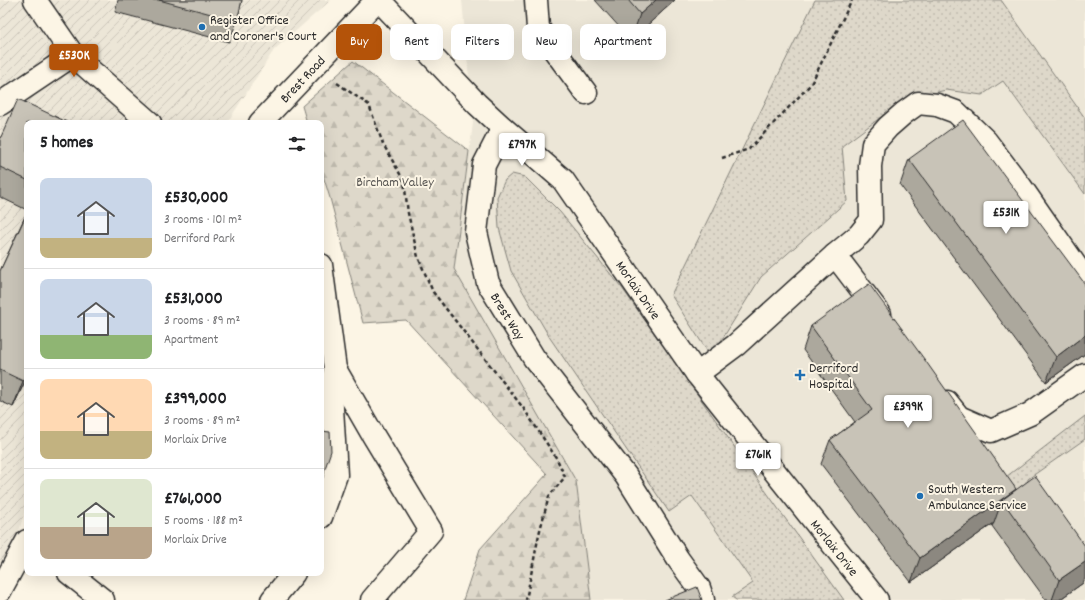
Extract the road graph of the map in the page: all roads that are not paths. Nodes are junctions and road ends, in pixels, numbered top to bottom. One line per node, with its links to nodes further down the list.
1 (36, 0): 4 (street)
2 (378, 0): 8 (street, Brest Road); 9 (street, Morlaix Drive)
3 (536, 0): 5 (street)
4 (73, 55): 6 (street); 7 (street)
5 (586, 93)
6 (0, 104)
7 (147, 120)
8 (264, 120)
9 (503, 128): 15 (street, Morlaix Drive); 24 (street, Brest Way)
10 (835, 255): 11 (street); 13 (street); 15 (street)
11 (1085, 279)
12 (324, 288): 14 (street)
13 (892, 330)
14 (335, 369): 18 (street); 27 (street)
15 (697, 374): 28 (street, Morlaix Drive)
16 (1085, 375): 17 (street)
17 (935, 386)
18 (326, 390): 19 (street)
19 (324, 509)
20 (24, 547): 23 (street)
21 (73, 576): 25 (street)
22 (292, 576): 26 (street)
23 (0, 591)
24 (706, 596)
25 (103, 600)
26 (272, 600)
27 (372, 600)
28 (877, 600)

